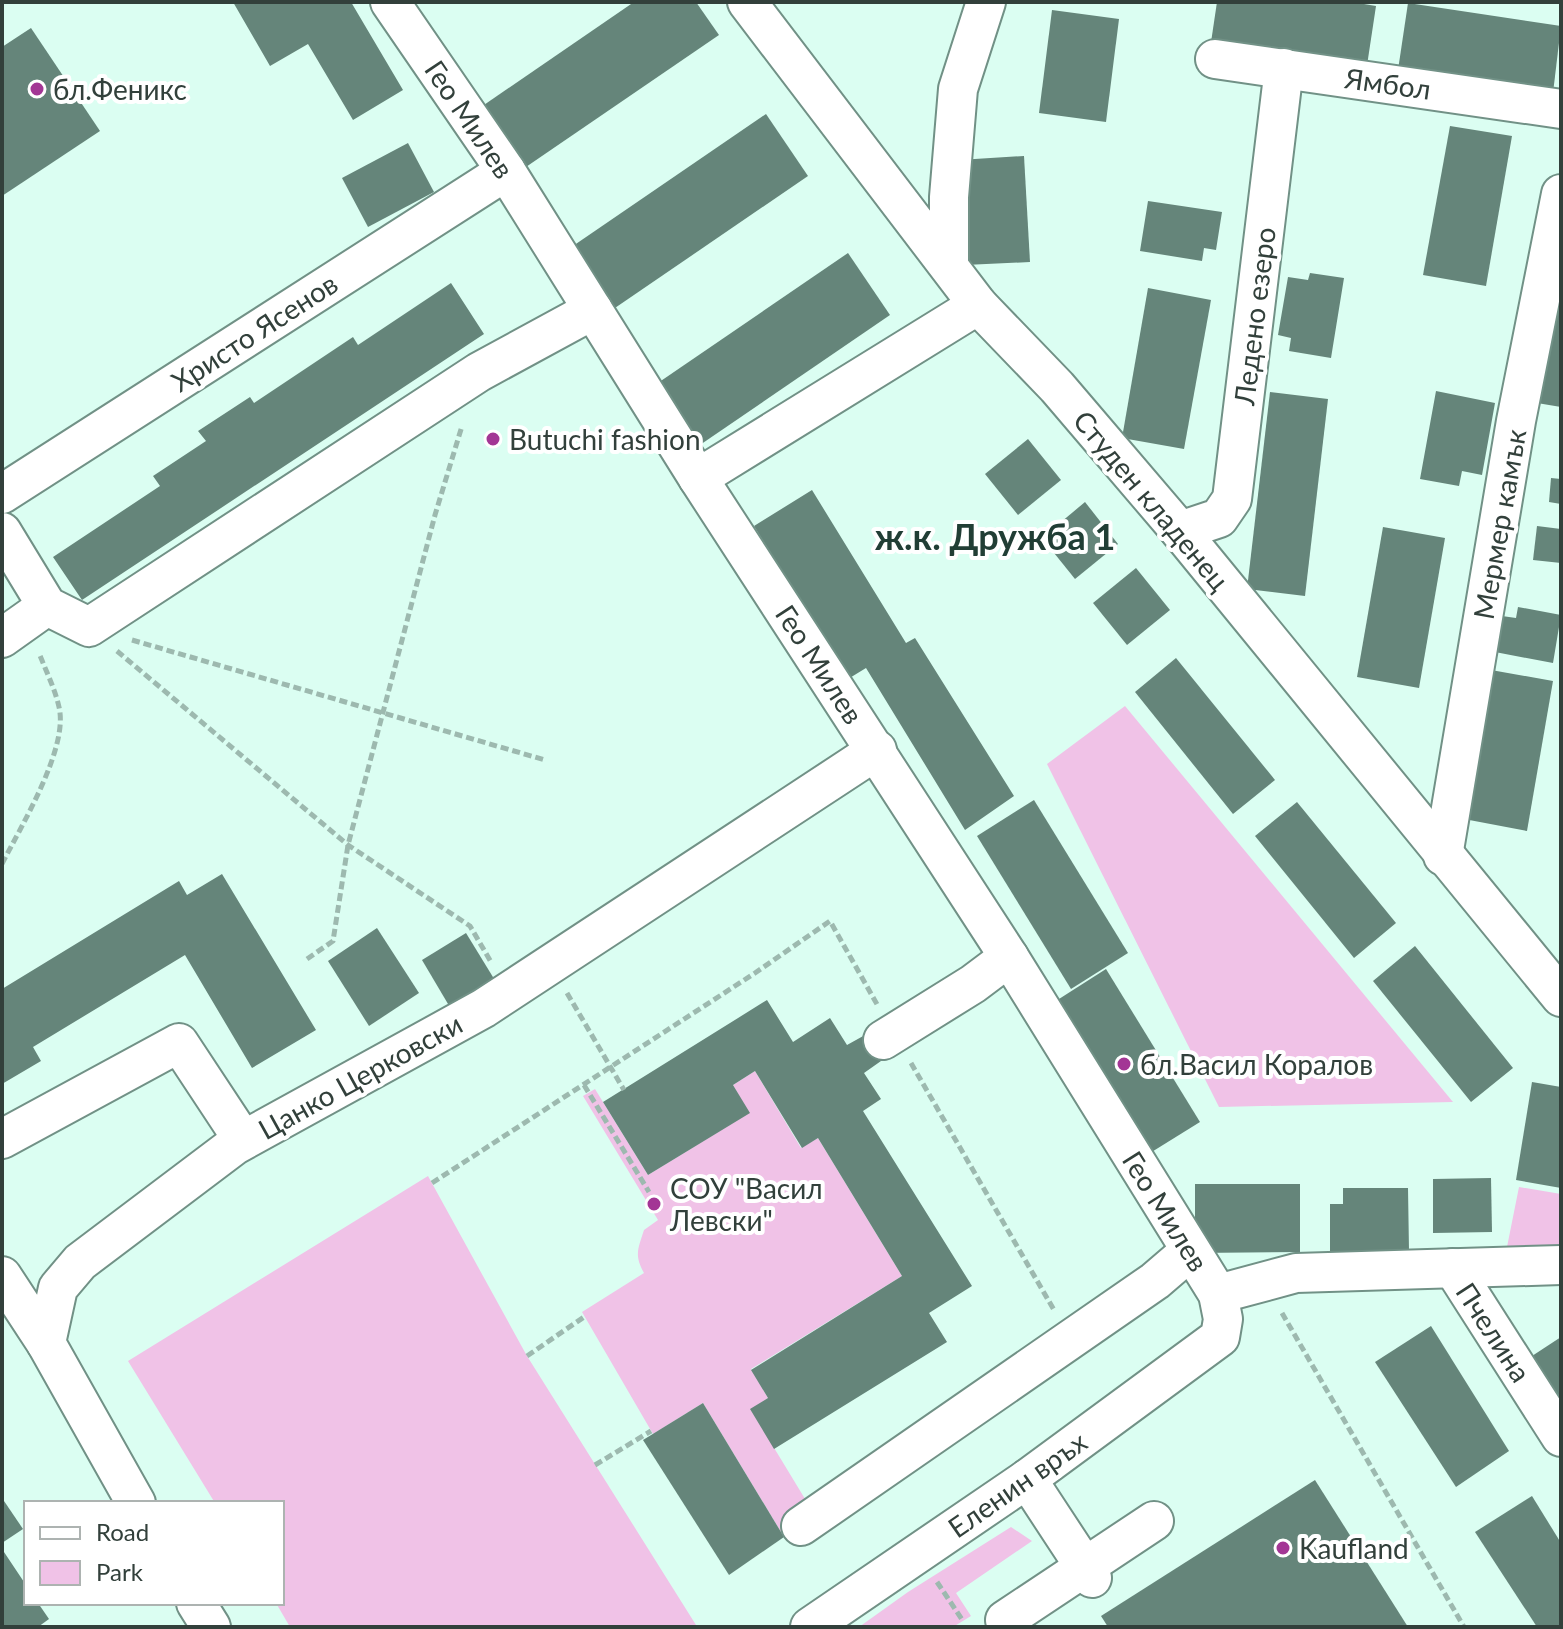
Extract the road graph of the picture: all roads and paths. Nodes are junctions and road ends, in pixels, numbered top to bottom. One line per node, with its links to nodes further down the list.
1 (390, 2): 7 (street, Гео Милев)
2 (747, 2): 9 (street, Студен кладенец)
3 (986, 2): 9 (street)
4 (1215, 59): 5 (street, Ямбол)
5 (1284, 68): 6 (street, Ямбол); 15 (street, Ледено езеро)
6 (1561, 109)
7 (506, 171): 11 (street, Гео Милев); 14 (street, Христо Ясенов)
8 (1561, 194): 24 (street, Мермер камък)
9 (949, 265): 10 (street, Студен кладенец)
10 (978, 305): 13 (street); 15 (street, Студен кладенец)
11 (593, 310): 12 (street); 13 (street, Гео Милев)
12 (479, 372): 18 (street); 20 (path)
13 (698, 478): 21 (street, Гео Милев)
14 (2, 494)
15 (1180, 531): 24 (street, Студен кладенец)
16 (2, 532): 17 (street)
17 (47, 606): 18 (street); 19 (street); 25 (path)
18 (89, 627): 20 (path); 23 (path)
19 (2, 638)
20 (383, 712): 22 (path); 23 (path)
21 (877, 750): 26 (street, Гео Милев); 28 (street, Цанко Церковски)
22 (545, 760)
23 (348, 845): 27 (path); 29 (path)
24 (1443, 856): 30 (street, Студен кладенец)
25 (2, 864)
26 (1009, 957): 31 (street); 39 (street, Гео Милев)
27 (307, 959)
28 (550, 965): 29 (street, Цанко Церковски); 32 (path)
29 (509, 992): 36 (street, Цанко Церковски)
30 (1561, 997)
31 (888, 1037): 32 (path); 45 (path)
32 (611, 1067): 33 (path); 34 (path)
33 (584, 1085): 37 (path); 38 (path)
34 (624, 1090)
35 (2, 1139): 36 (street)
36 (243, 1140): 48 (street, Цанко Церковски)
37 (432, 1183)
38 (649, 1192)
39 (1190, 1251): 44 (street, Гео Милев); 56 (street)
40 (1561, 1265): 41 (street)
41 (1453, 1268): 43 (street); 51 (street, Пчелина)
42 (2, 1276): 48 (street)
43 (1265, 1282): 44 (street); 64 (path)
44 (1218, 1294): 47 (street, Гео Милев)
45 (1050, 1302)
46 (584, 1317): 49 (path)
47 (1220, 1337): 53 (street, Еленин връх)
48 (46, 1343): 54 (street)
49 (527, 1356)
50 (651, 1431): 52 (path)
51 (1561, 1437)
52 (595, 1465)
53 (1027, 1479): 57 (street); 63 (street, Еленин връх)
54 (135, 1501)
55 (1154, 1521): 57 (street)
56 (801, 1526)
57 (1088, 1572): 60 (street)
58 (934, 1577): 61 (path)
59 (197, 1605): 62 (street)
60 (1005, 1620)
61 (963, 1621)
62 (211, 1627)
63 (810, 1627)
64 (1464, 1627)

